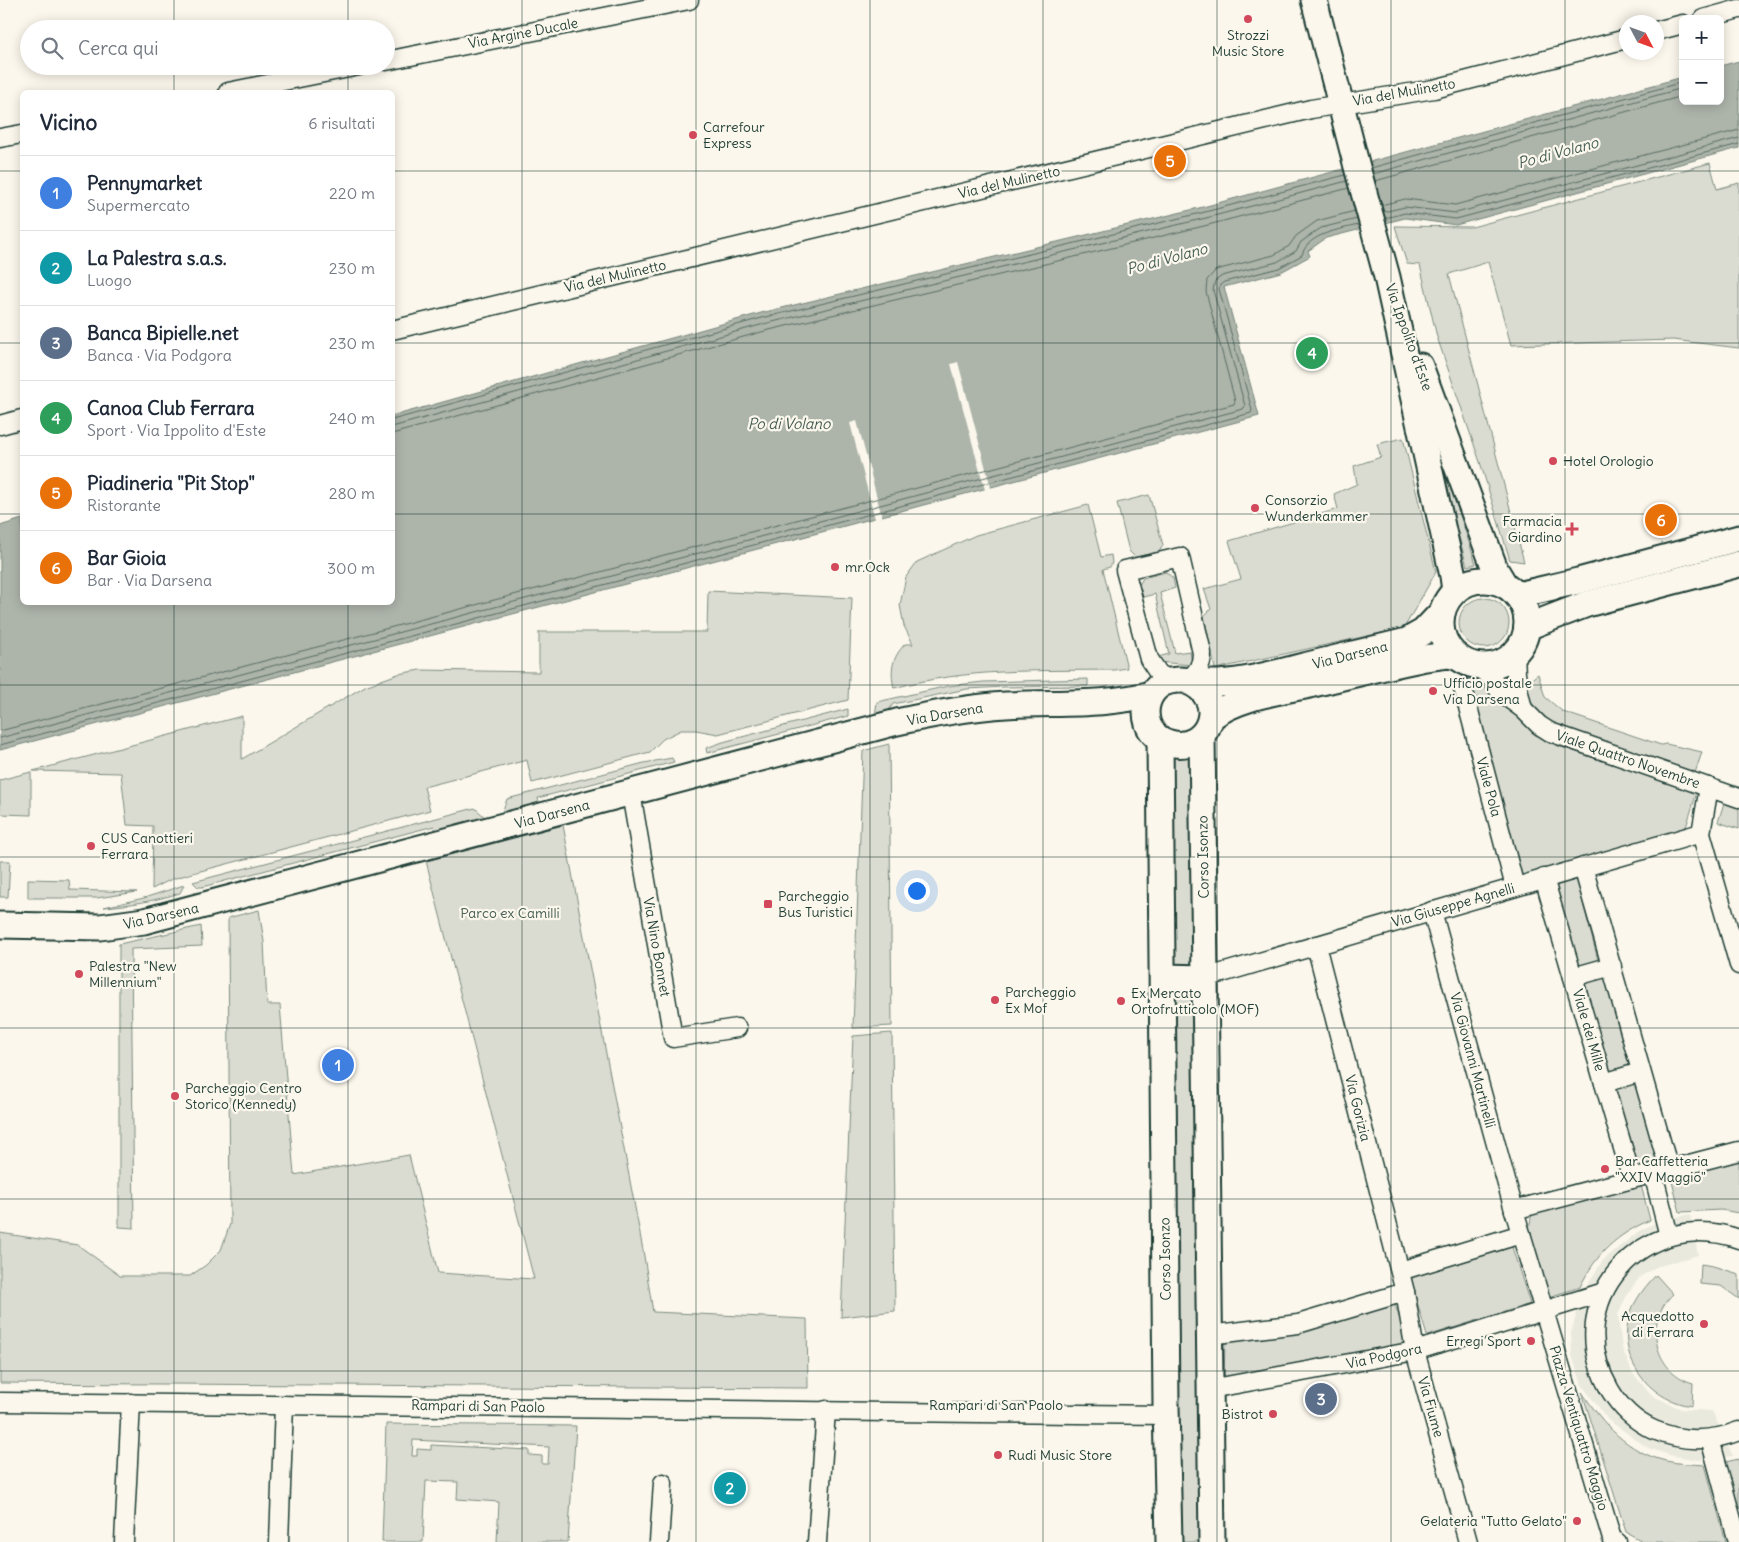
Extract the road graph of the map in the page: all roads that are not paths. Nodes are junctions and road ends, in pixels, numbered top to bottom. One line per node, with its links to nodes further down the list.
1 (689, 0): 8 (street, Via Argine Ducale)
2 (1314, 0): 11 (street)
3 (1739, 9): 4 (street)
4 (1717, 15)
5 (1679, 25): 6 (street)
6 (1664, 29)
7 (1619, 41): 11 (street, Via del Mulinetto)
8 (395, 59)
9 (313, 75): 10 (street)
10 (238, 90)
11 (1341, 103): 14 (street); 15 (street, Via del Mulinetto)
12 (20, 134): 13 (street)
13 (0, 138)
14 (1387, 277): 20 (street, Via Ippolito d'Este); 21 (street, Via Ippolito d'Este)
15 (395, 329)
16 (20, 420): 17 (street)
17 (0, 425)
18 (1739, 538): 20 (street)
19 (1739, 564): 23 (street)
20 (1511, 590): 21 (street); 23 (street)
21 (1455, 591): 22 (street, Via Darsena)
22 (1442, 612): 25 (street); 26 (street, Via Darsena)
23 (1527, 626): 24 (street)
24 (1516, 652): 25 (street, Via Darsena); 29 (street)
25 (1468, 661): 29 (street, Viale Quattro Novembre); 30 (street, Via Darsena)
26 (1170, 685): 26 (street); 28 (street, Via Darsena); 30 (street); 31 (street)
27 (1463, 688): 38 (street, Viale Pola)
28 (1106, 702): 31 (street, Via Darsena); 33 (street, Via Darsena)
29 (1523, 709): 32 (street, Viale Quattro Novembre)
30 (1207, 726): 31 (street, Via Darsena); 46 (street, Corso Isonzo)
31 (1154, 732): 44 (street, Corso Isonzo)
32 (1709, 787): 34 (street, Viale Quattro Novembre); 35 (street)
33 (631, 793): 40 (street, Via Darsena); 47 (street, Via Nino Bonnet)
34 (1739, 798)
35 (1701, 833): 36 (street, Via Giuseppe Agnelli); 42 (street)
36 (1583, 867): 37 (street, Via Giuseppe Agnelli); 43 (street)
37 (1544, 878): 38 (street, Via Giuseppe Agnelli); 45 (street, Viale dei Mille)
38 (1515, 887): 39 (street, Via Giuseppe Agnelli)
39 (1432, 911): 41 (street, Via Giuseppe Agnelli); 53 (street, Via Giovanni Martinelli)
40 (0, 925)
41 (1316, 945): 46 (street, Via Giuseppe Agnelli); 57 (street, Via Gorizia)
42 (1739, 965)
43 (1612, 966): 45 (street, Viale dei Mille); 48 (street)
44 (1163, 977): 46 (street); 68 (street, Corso Isonzo)
45 (1573, 977): 49 (street, Viale dei Mille)
46 (1205, 978): 61 (street, Corso Isonzo)
47 (736, 1028)
48 (1641, 1072): 49 (street, Viale dei Mille); 51 (street)
49 (1604, 1083): 52 (street, Viale dei Mille)
50 (1739, 1151): 51 (street)
51 (1661, 1171): 52 (street); 55 (street)
52 (1632, 1179): 53 (street)
53 (1514, 1210): 54 (street, Piazza Ventiquattro Maggio)
54 (1521, 1234): 57 (street); 60 (street, Piazza Ventiquattro Maggio)
55 (1669, 1236): 56 (street); 59 (street)
56 (1739, 1240)
57 (1400, 1271): 58 (street, Via Fiume)
58 (1405, 1292): 61 (street); 62 (street, Via Fiume)
59 (1604, 1292): 60 (street); 70 (street)
60 (1544, 1311): 62 (street, Via Podgora); 79 (street, Piazza Ventiquattro Maggio)
61 (1210, 1335): 63 (street, Corso Isonzo)
62 (1415, 1351): 63 (street, Via Podgora); 78 (street, Via Fiume)
63 (1215, 1389): 77 (street, Corso Isonzo)
64 (0, 1402): 65 (street, Rampari di San Paolo)
65 (131, 1403): 66 (street, Rampari di San Paolo); 72 (street)
66 (284, 1405): 67 (street, Rampari di San Paolo); 73 (street)
67 (826, 1410): 68 (street, Rampari di San Paolo); 75 (street)
68 (1166, 1410): 76 (street, Corso Isonzo)
69 (1739, 1432): 70 (street)
70 (1710, 1439): 80 (street)
71 (663, 1483): 74 (street)
72 (124, 1542)
73 (279, 1542)
74 (659, 1542)
75 (817, 1542)
76 (1169, 1542)
77 (1212, 1542)
78 (1468, 1542)
79 (1617, 1542)
80 (1738, 1542)

